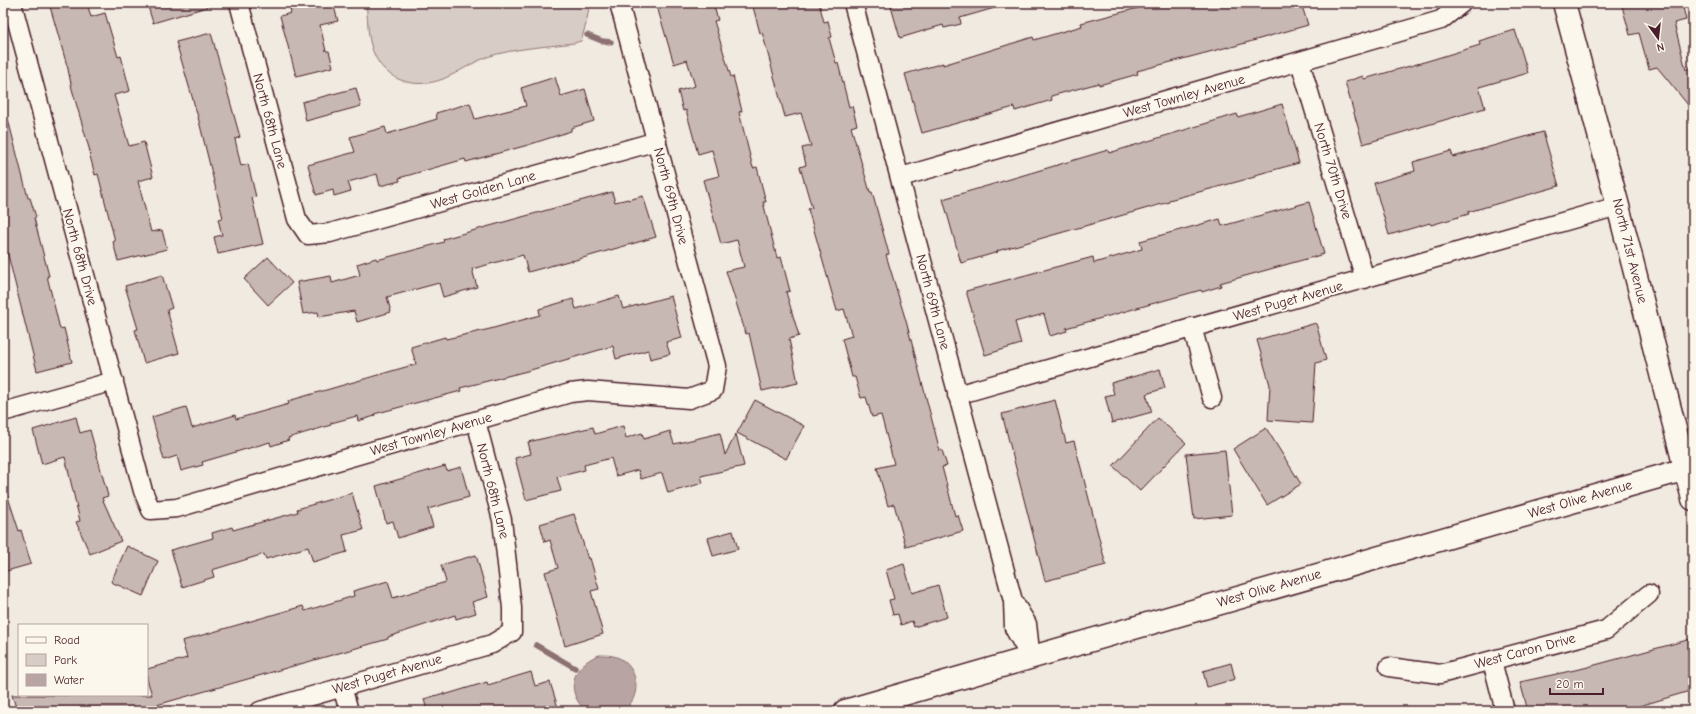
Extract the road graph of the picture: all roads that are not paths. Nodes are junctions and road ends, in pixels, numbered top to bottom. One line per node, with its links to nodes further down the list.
1 (12, 3): 14 (street, North 68th Drive)
2 (239, 3): 11 (street, North 68th Lane)
3 (619, 3): 8 (street, North 69th Drive)
4 (853, 3): 9 (street, North 69th Lane)
5 (1462, 3): 7 (street, West Townley Avenue)
6 (1564, 3): 10 (main road, North 71st Avenue)
7 (1300, 62): 9 (street, West Townley Avenue); 12 (street, North 70th Drive)
8 (657, 141): 11 (street, West Golden Lane); 15 (street, North 69th Drive)
9 (900, 177): 16 (street, North 69th Lane)
10 (1618, 206): 12 (street, West Puget Avenue); 20 (main road, North 71st Avenue)
11 (308, 235)
12 (1365, 279): 13 (street, West Puget Avenue)
13 (1192, 327): 16 (street, West Puget Avenue); 17 (street)
14 (114, 381): 18 (street); 22 (street, North 68th Drive)
15 (713, 390): 19 (street, West Townley Avenue)
16 (957, 395): 25 (street, North 69th Lane)
17 (1212, 398)
18 (3, 412)
19 (476, 421): 22 (street, West Townley Avenue); 24 (street, North 68th Lane)
20 (1689, 468): 21 (main road, North 71st Avenue); 25 (main road, West Olive Avenue)
21 (1693, 499)
22 (152, 510)
23 (1649, 594): 26 (street, West Caron Drive)
24 (512, 632): 28 (street, West Puget Avenue)
25 (1031, 658): 31 (main road, West Olive Avenue)
26 (1492, 661): 27 (street, West Caron Drive); 32 (street)
27 (1389, 668)
28 (342, 687): 29 (street, West Puget Avenue); 30 (street)
29 (260, 711)
30 (349, 711)
31 (845, 711)
32 (1505, 711)

